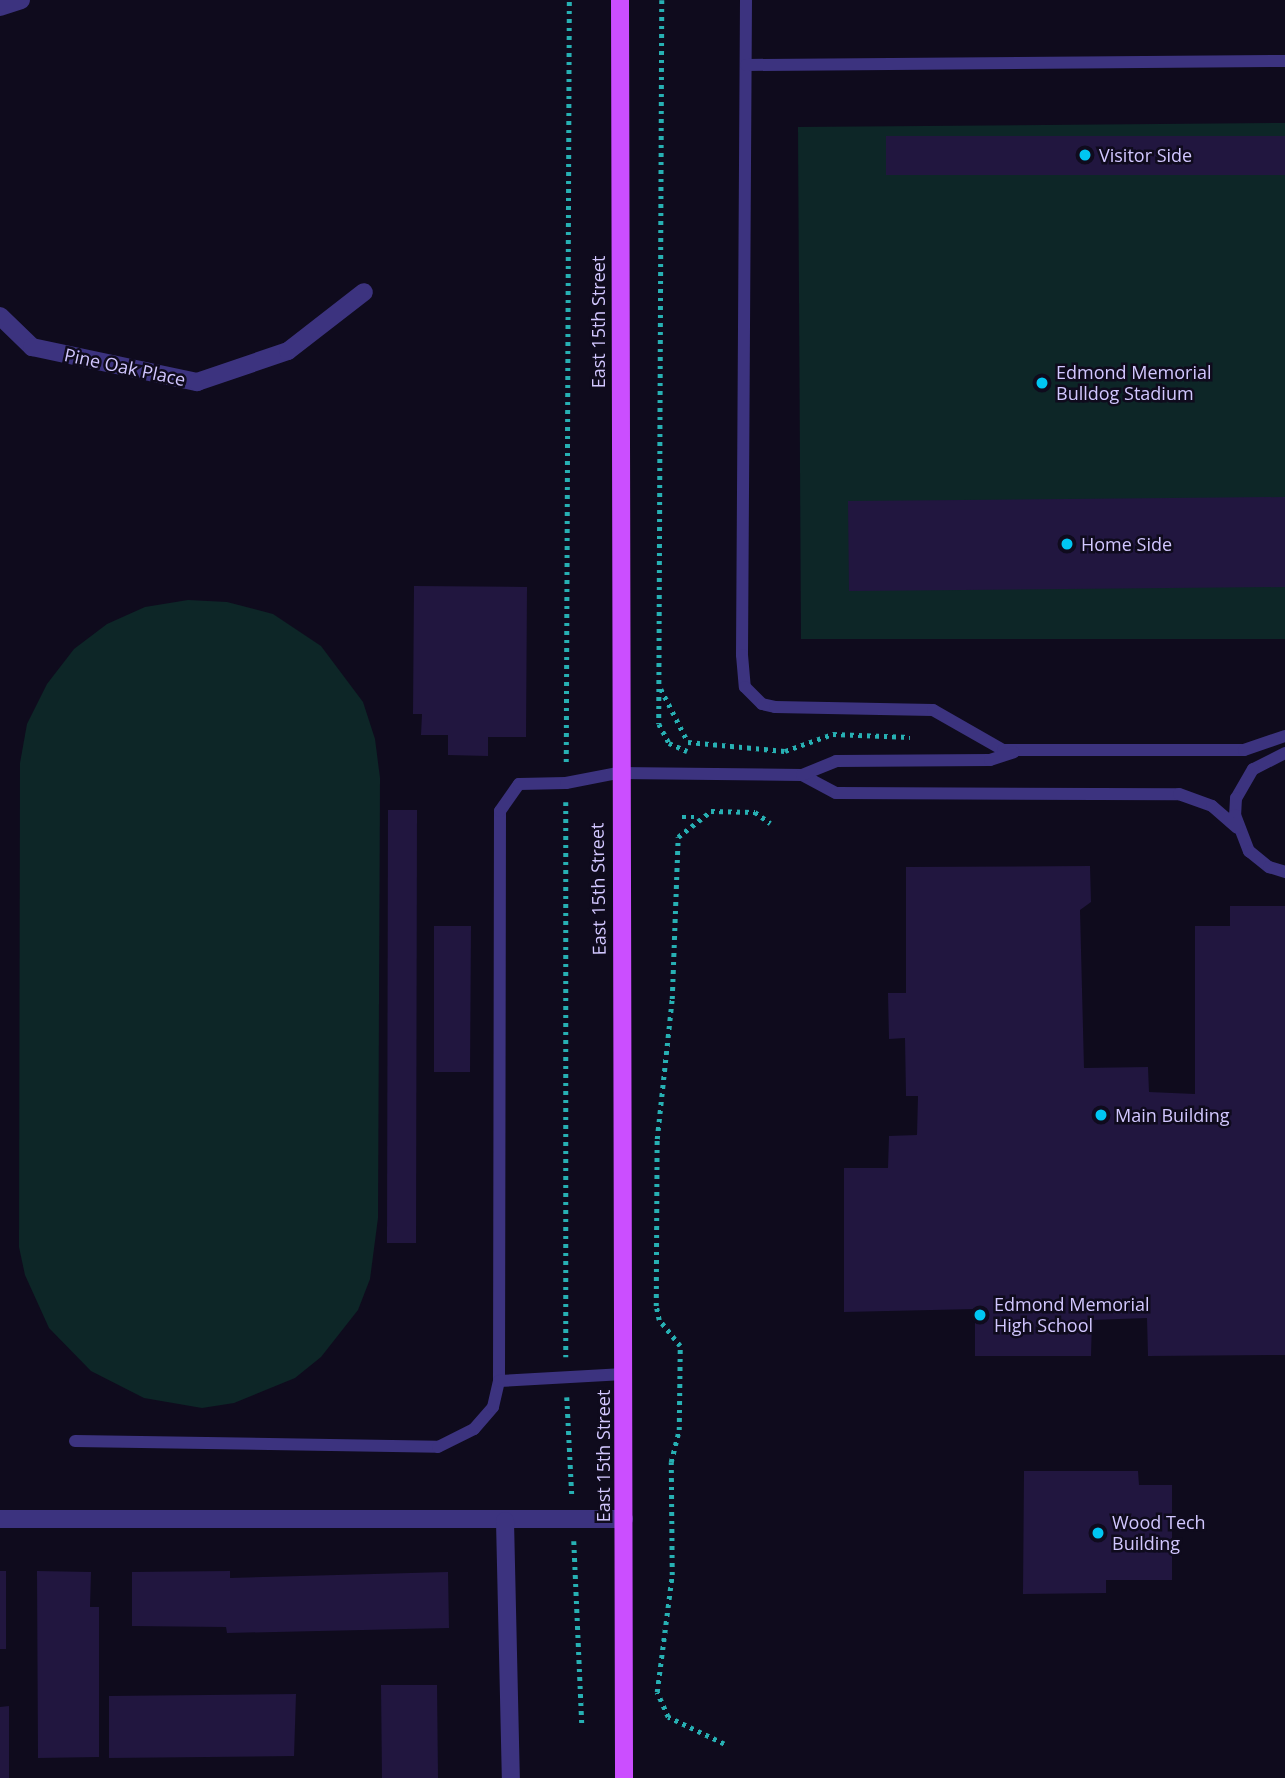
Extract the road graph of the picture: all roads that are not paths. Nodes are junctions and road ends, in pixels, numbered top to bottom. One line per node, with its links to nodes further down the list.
1 (21, 0): 4 (street)
2 (620, 0): 12 (main road, East 15th Street)
3 (746, 0): 6 (lane)
4 (0, 7)
5 (1285, 61): 6 (lane)
6 (746, 65): 10 (lane)
7 (364, 292): 8 (street, Pine Oak Place)
8 (0, 316)
9 (1285, 736): 10 (lane)
10 (1018, 751): 13 (lane)
11 (1284, 752): 14 (lane)
12 (618, 773): 13 (lane); 16 (main road, East 15th Street); 17 (lane)
13 (802, 775): 14 (lane)
14 (1237, 828): 15 (lane)
15 (1285, 872)
16 (624, 1374): 17 (lane); 20 (main road, East 15th Street)
17 (499, 1381): 18 (lane)
18 (75, 1441)
19 (0, 1519): 21 (street)
20 (624, 1519): 21 (street); 23 (main road, East 15th Street)
21 (505, 1521): 22 (street)
22 (511, 1778)
23 (624, 1778)

